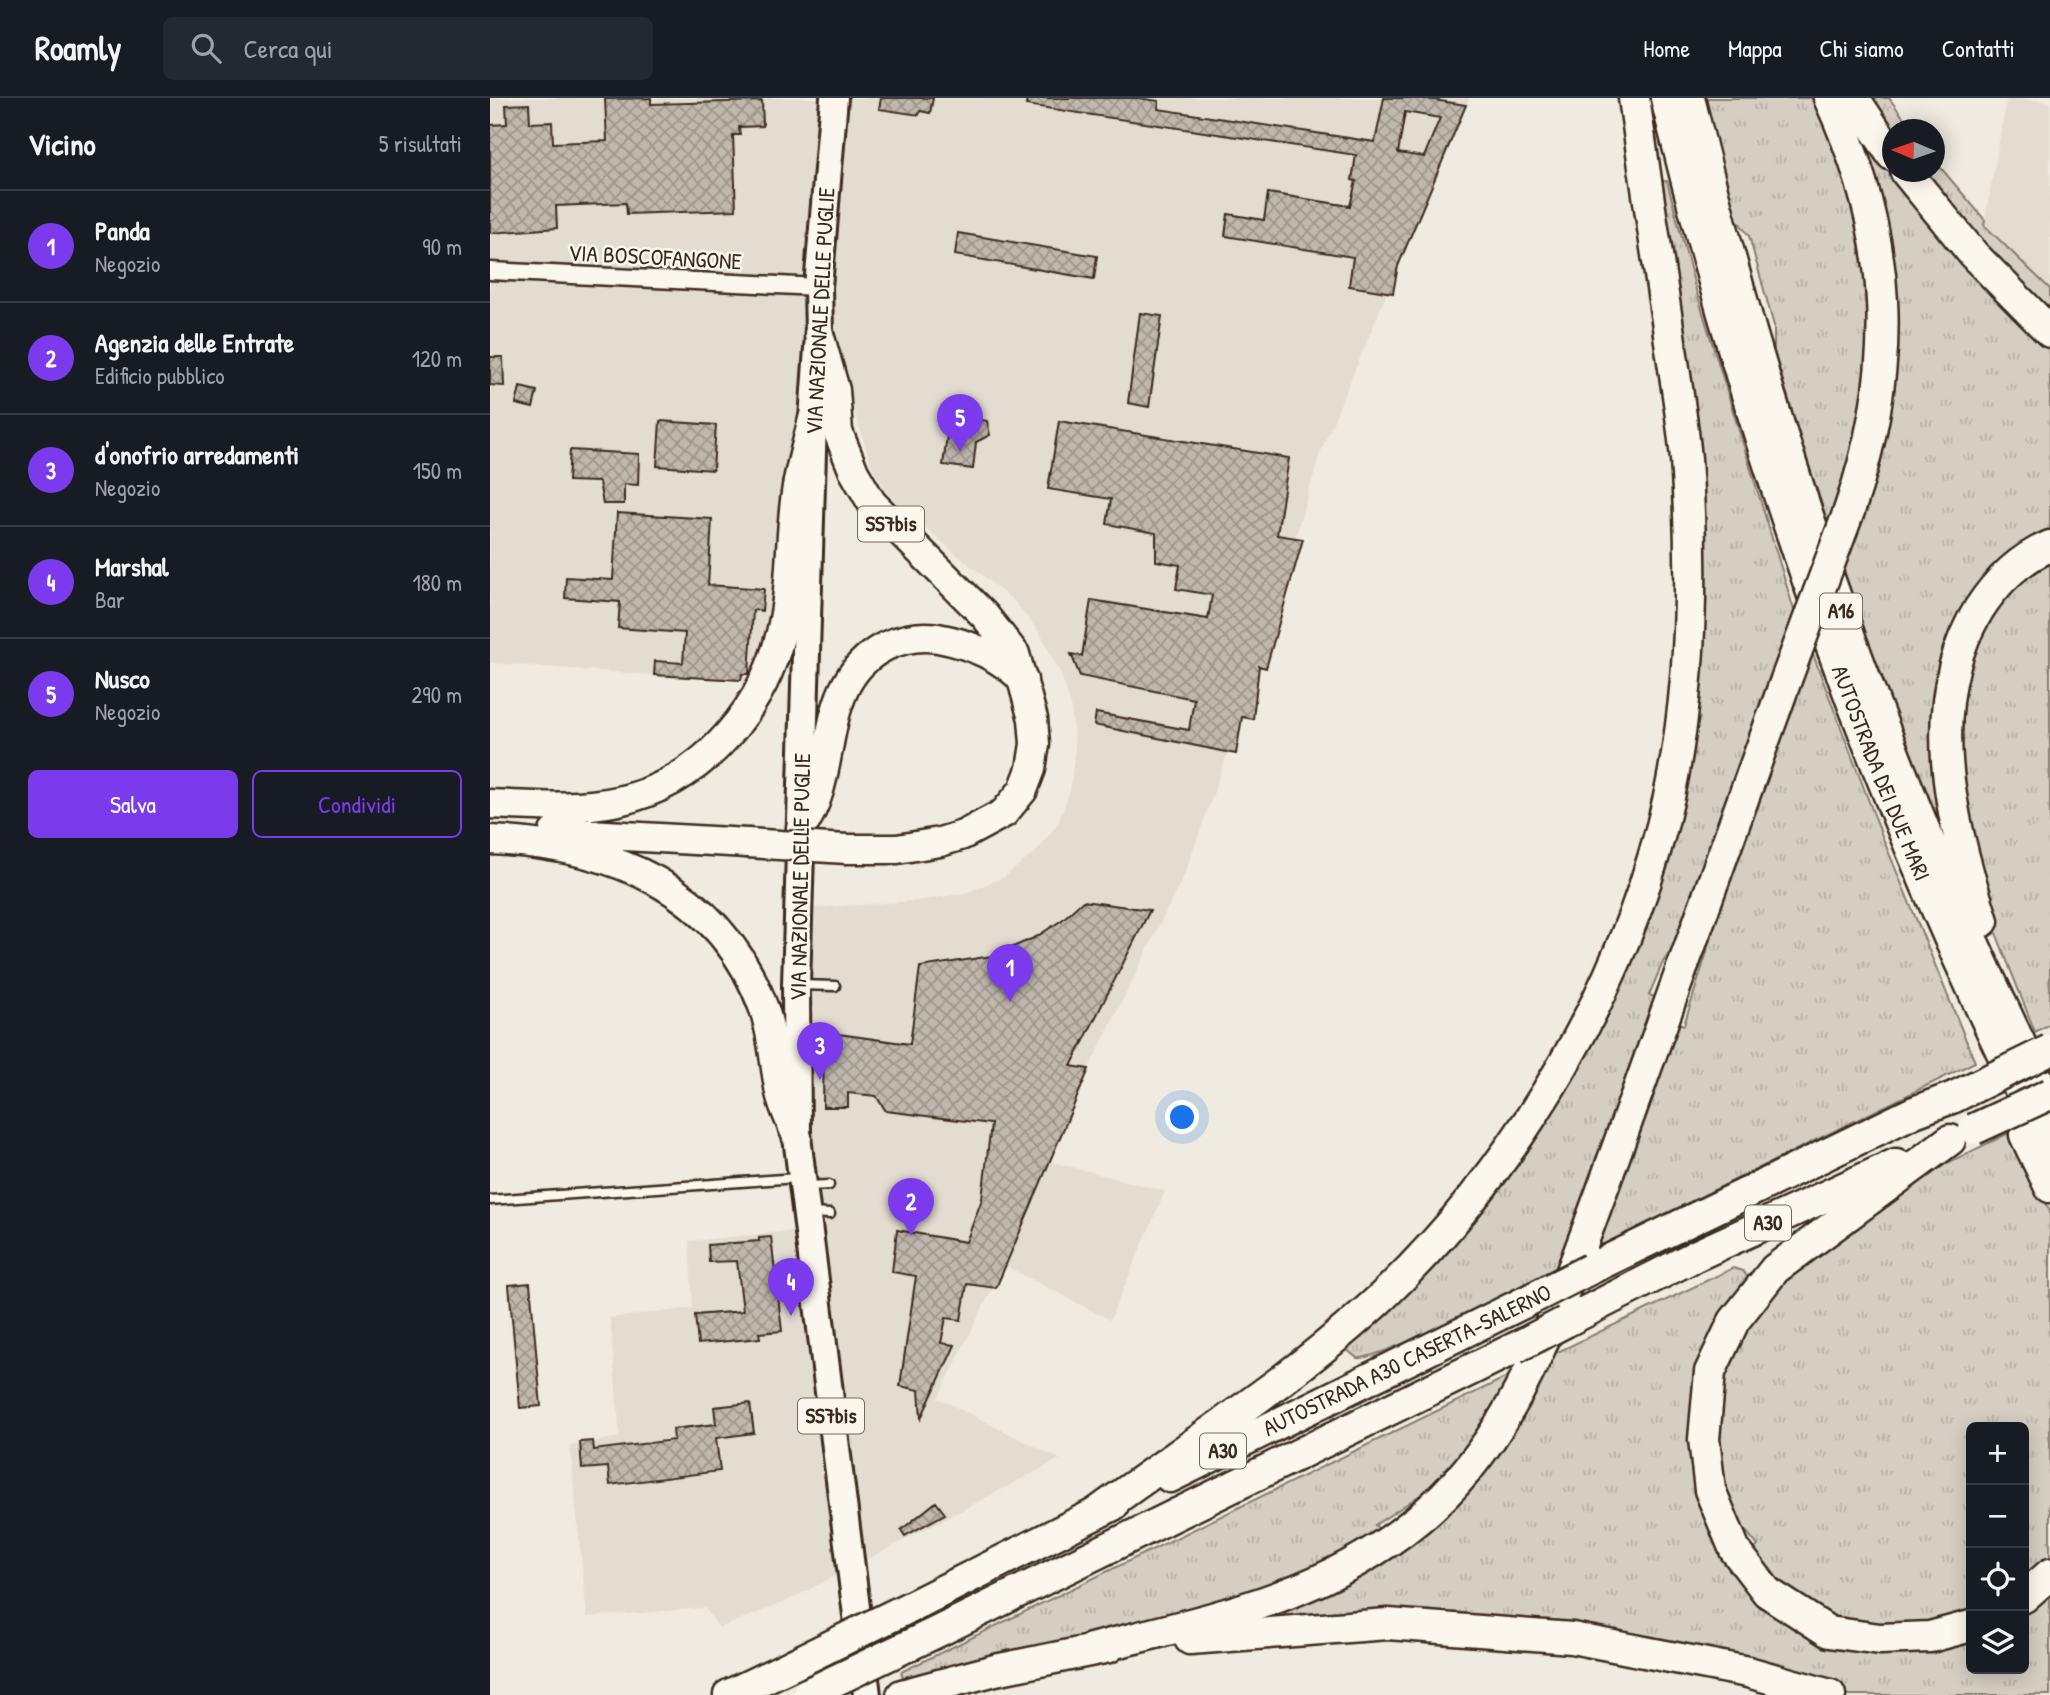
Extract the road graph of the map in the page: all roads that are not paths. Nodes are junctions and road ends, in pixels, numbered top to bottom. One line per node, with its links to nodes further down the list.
1 (834, 98): 10 (main road, VIA NAZIONALE DELLE PUGLIE / SS7bis)
2 (1634, 98): 33 (highway)
3 (1666, 98): 16 (highway, AUTOSTRADA DEI DUE MARI / A16)
4 (1689, 98): 25 (highway, AUTOSTRADA DEI DUE MARI / A16)
5 (1829, 98): 37 (highway, bridge)
6 (1854, 98): 7 (highway)
7 (1882, 140)
8 (1914, 182): 11 (highway)
9 (490, 271): 10 (street, VIA BOSCOFANGONE)
10 (818, 288): 12 (main road, VIA NAZIONALE DELLE PUGLIE / SS7bis)
11 (2050, 332)
12 (819, 334): 13 (main road, VIA NAZIONALE DELLE PUGLIE / SS7bis); 15 (highway, SS7bis)
13 (813, 419): 17 (highway, SS7bis); 18 (main road, VIA NAZIONALE DELLE PUGLIE / SS7bis)
14 (2050, 546): 23 (highway)
15 (1023, 680): 18 (highway, SS7bis); 19 (highway, SS7bis, bridge)
16 (1882, 781): 28 (highway, AUTOSTRADA DEI DUE MARI / A16); 31 (highway)
17 (490, 804)
18 (801, 828): 20 (main road, VIA NAZIONALE DELLE PUGLIE / SS7bis)
19 (494, 835): 27 (highway, SS7bis)
20 (796, 985): 21 (lane); 27 (main road, VIA NAZIONALE DELLE PUGLIE / SS7bis)
21 (835, 986)
22 (2050, 1050): 33 (highway, AUTOSTRADA A30 CASERTA-SALERNO / A30, bridge)
23 (2050, 1071)
24 (2050, 1094): 26 (highway, AUTOSTRADA A30 CASERTA-SALERNO / A30, bridge)
25 (2050, 1104)
26 (1962, 1134): 36 (highway); 39 (highway, AUTOSTRADA A30 CASERTA-SALERNO / A30, bridge)
27 (797, 1137): 29 (main road, VIA NAZIONALE DELLE PUGLIE / SS7bis)
28 (2050, 1151)
29 (801, 1182): 30 (lane); 32 (lane); 41 (main road, VIA NAZIONALE DELLE PUGLIE / SS7bis)
30 (829, 1185)
31 (2050, 1187)
32 (490, 1200)
33 (1095, 1514): 40 (highway, AUTOSTRADA A30 CASERTA-SALERNO / A30, bridge)
34 (2050, 1574): 35 (highway)
35 (2029, 1593)
36 (1966, 1627)
37 (1091, 1649): 38 (highway); 42 (highway)
38 (909, 1693)
39 (807, 1694)
40 (729, 1695)
41 (867, 1695)
42 (1829, 1695)

